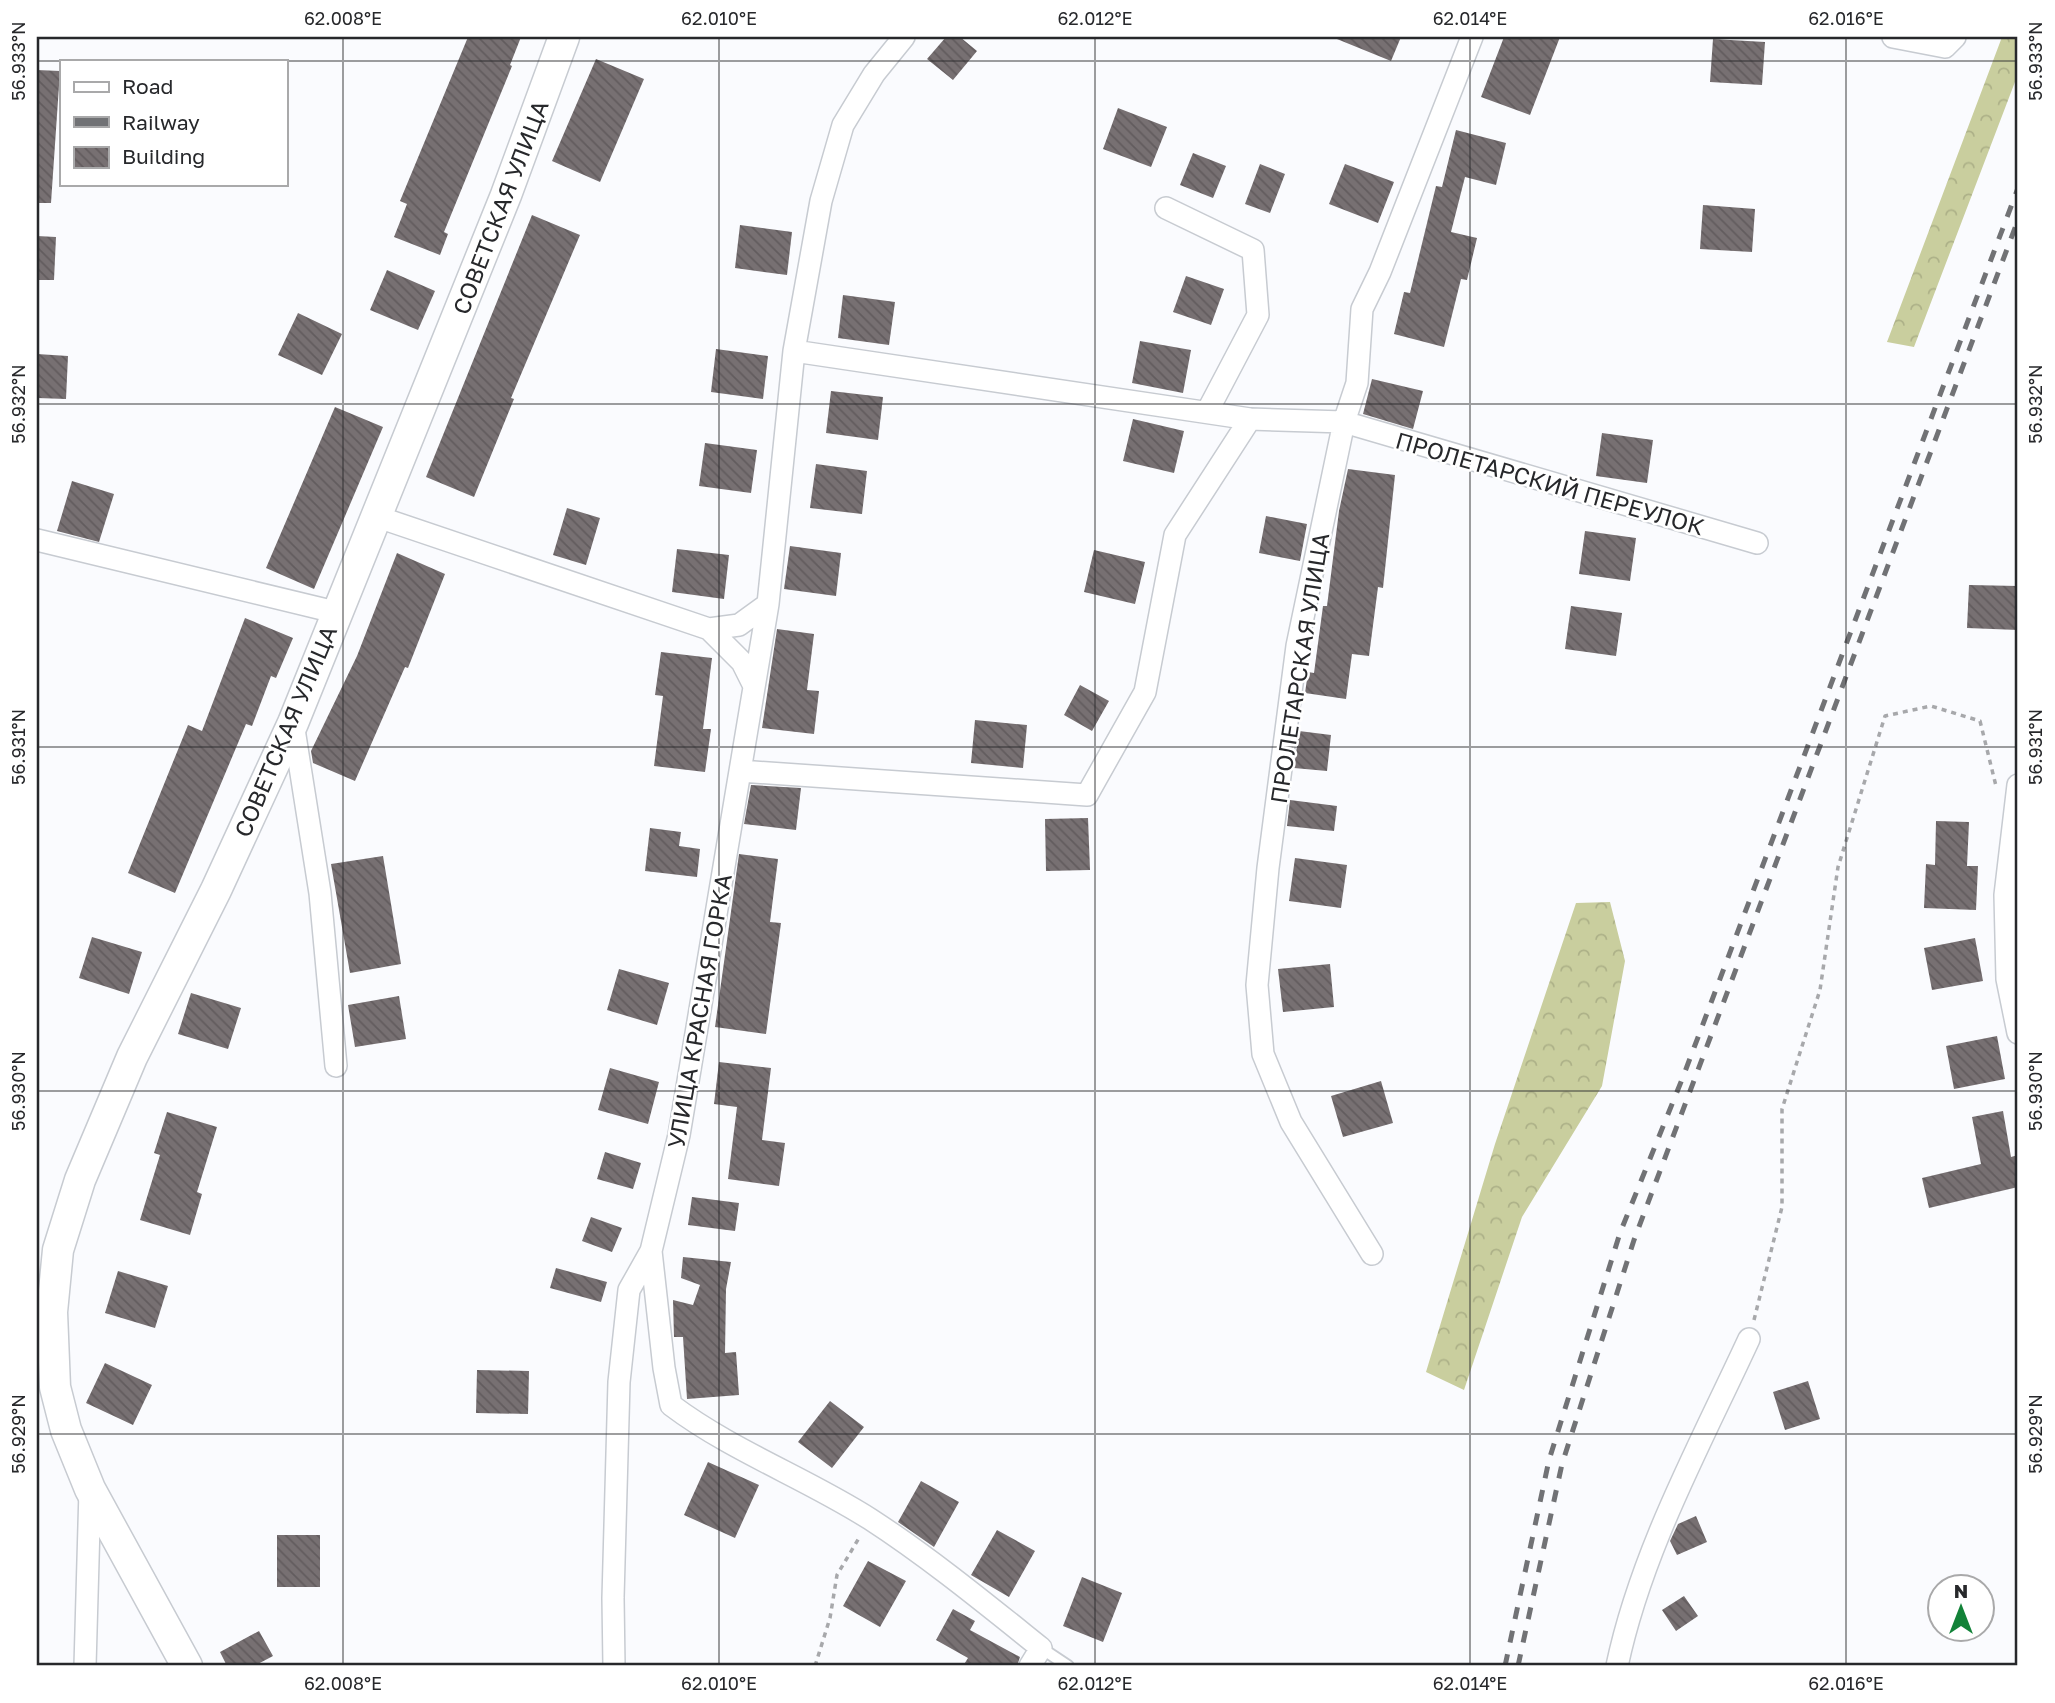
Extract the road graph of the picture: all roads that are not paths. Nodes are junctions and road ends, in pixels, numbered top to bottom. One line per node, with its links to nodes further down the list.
1 (564, 37): 11 (main road, СОВЕТСКАЯ УЛИЦА)
2 (904, 37): 7 (street)
3 (1472, 37): 10 (street, ПРОЛЕТАРСКАЯ УЛИЦА)
4 (1894, 37): 5 (street)
5 (1950, 42)
6 (1166, 208): 8 (street)
7 (793, 351): 8 (street, ПРОЛЕТАРСКИЙ ПЕРЕУЛОК); 14 (street, УЛИЦА КРАСНАЯ ГОРКА)
8 (1207, 412): 9 (street, ПРОЛЕТАРСКИЙ ПЕРЕУЛОК)
9 (1250, 419): 10 (street, ПРОЛЕТАРСКИЙ ПЕРЕУЛОК); 19 (street)
10 (1344, 422): 13 (street, ПРОЛЕТАРСКИЙ ПЕРЕУЛОК); 24 (street, ПРОЛЕТАРСКАЯ УЛИЦА)
11 (378, 517): 15 (main road, СОВЕТСКАЯ УЛИЦА); 16 (street)
12 (37, 540): 15 (street)
13 (1757, 543)
14 (768, 604): 16 (street); 17 (street, УЛИЦА КРАСНАЯ ГОРКА)
15 (335, 612): 18 (main road, СОВЕТСКАЯ УЛИЦА)
16 (709, 629): 17 (street)
17 (754, 686): 19 (street, УЛИЦА КРАСНАЯ ГОРКА)
18 (293, 723): 22 (street); 26 (main road, СОВЕТСКАЯ УЛИЦА)
19 (740, 771): 23 (street, УЛИЦА КРАСНАЯ ГОРКА)
20 (2018, 785): 21 (street)
21 (2018, 1033)
22 (336, 1066)
23 (651, 1251): 27 (street); 30 (street, УЛИЦА КРАСНАЯ ГОРКА)
24 (1372, 1254)
25 (1749, 1339): 32 (street)
26 (90, 1489): 28 (street); 29 (main road, СОВЕТСКАЯ УЛИЦА)
27 (1036, 1657): 31 (lane)
28 (85, 1666)
29 (187, 1666)
30 (614, 1666)
31 (1068, 1666)
32 (1618, 1666)

